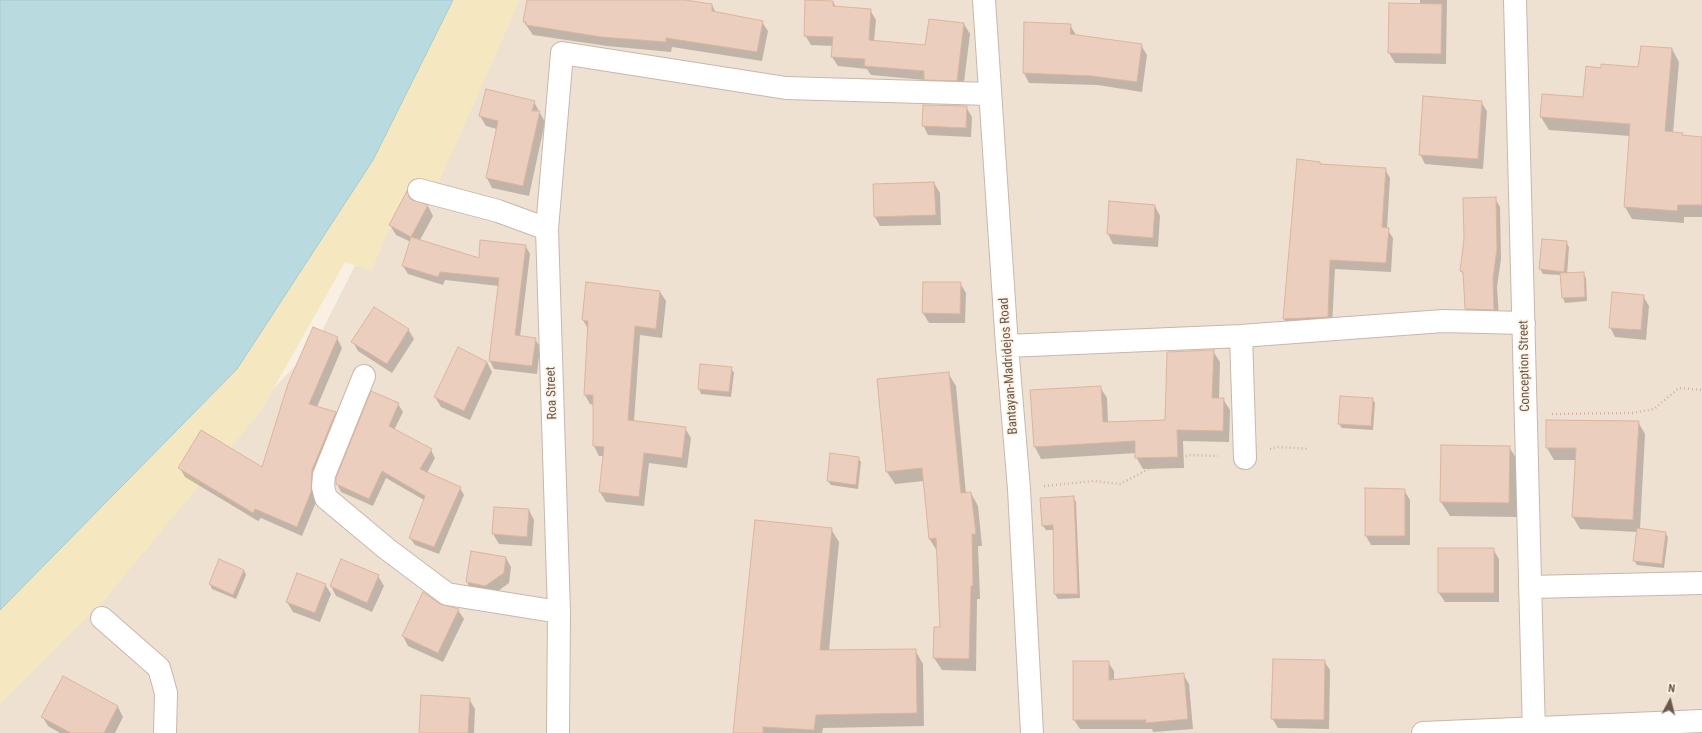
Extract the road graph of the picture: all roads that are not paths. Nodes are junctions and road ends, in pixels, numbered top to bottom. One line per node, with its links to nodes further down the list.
1 (984, 0): 3 (street, Bantayan-Madridejos Road)
2 (1515, 0): 6 (street, Conception Street)
3 (990, 94): 5 (street, Roa Street); 8 (street, Bantayan-Madridejos Road)
4 (420, 190): 5 (street)
5 (547, 229): 13 (street, Roa Street)
6 (1524, 323): 7 (street); 12 (street, Conception Street)
7 (1241, 336): 8 (street); 10 (street)
8 (1007, 346): 19 (street, Bantayan-Madridejos Road)
9 (364, 376): 13 (street)
10 (1245, 458)
11 (1702, 583): 12 (street)
12 (1530, 587): 16 (street, Conception Street)
13 (559, 612): 18 (street, Roa Street)
14 (102, 618): 17 (street)
15 (1702, 721): 16 (street)
16 (1534, 731): 20 (street)
17 (165, 733)
18 (558, 733)
19 (1032, 733)
20 (1423, 733)

